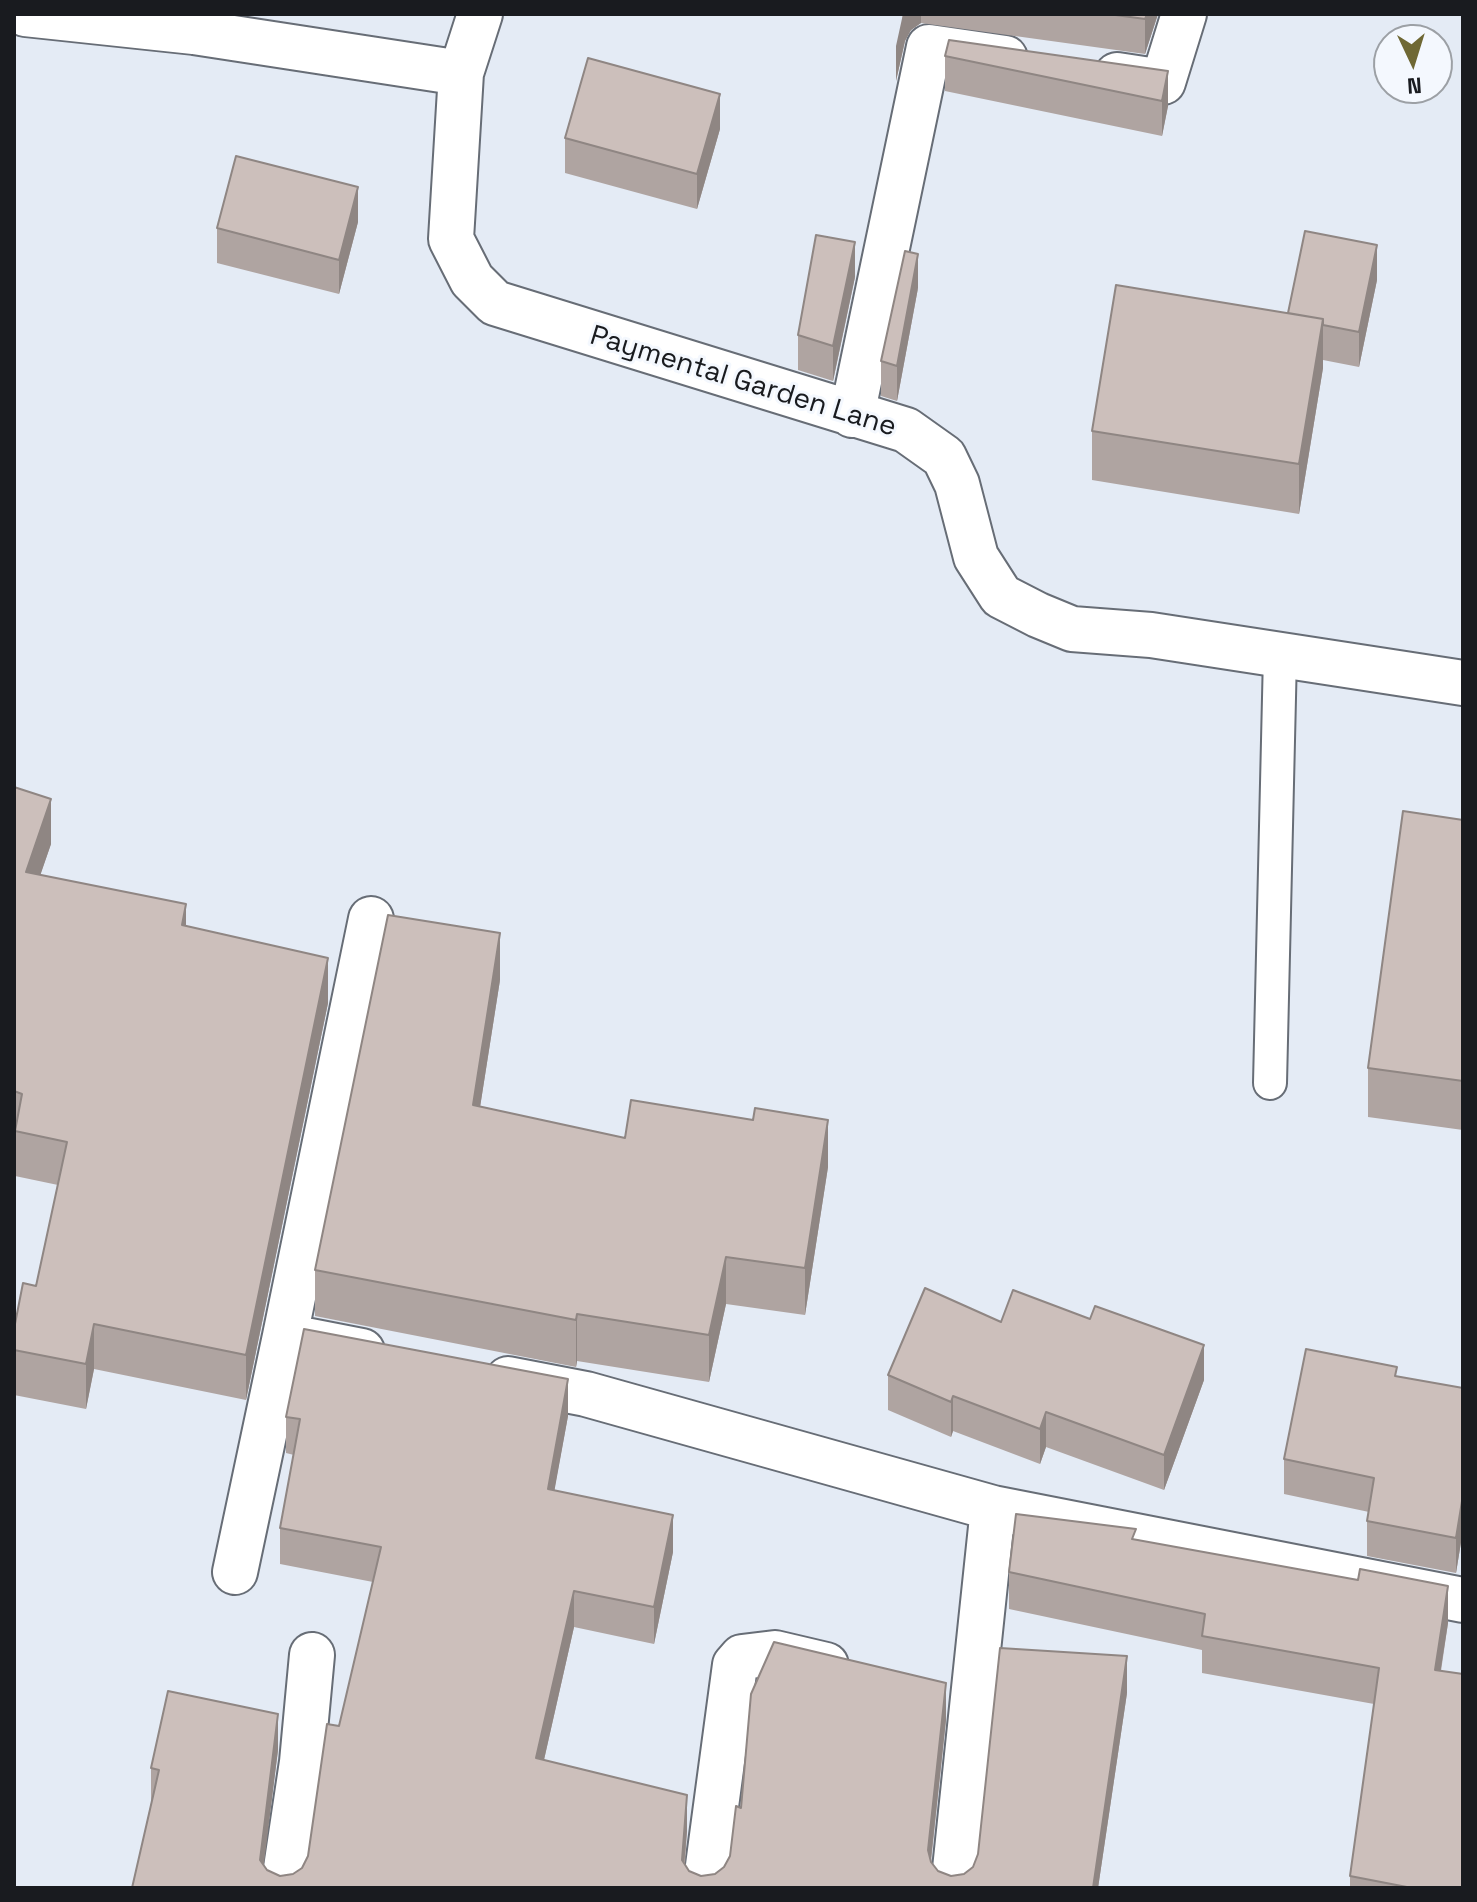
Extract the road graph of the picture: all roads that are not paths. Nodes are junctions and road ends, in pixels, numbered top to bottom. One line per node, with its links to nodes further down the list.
1 (25, 14): 6 (street)
2 (480, 14): 6 (street, Paymental Garden Lane)
3 (1184, 14): 5 (street)
4 (1038, 63): 7 (street)
5 (1085, 70)
6 (461, 73): 7 (street, Paymental Garden Lane)
7 (852, 415): 8 (street, Paymental Garden Lane)
8 (1280, 655): 9 (street, Paymental Garden Lane); 11 (lane)
9 (1463, 683)
10 (371, 919): 12 (street)
11 (1270, 1083)
12 (285, 1336): 13 (street); 16 (street)
13 (406, 1359)
14 (466, 1371): 15 (street)
15 (993, 1508): 17 (street); 21 (street)
16 (235, 1572)
17 (1463, 1600)
18 (312, 1655): 22 (street)
19 (867, 1675): 23 (street)
20 (928, 1690): 21 (street)
21 (974, 1701): 24 (street)
22 (283, 1888)
23 (705, 1888)
24 (953, 1888)

